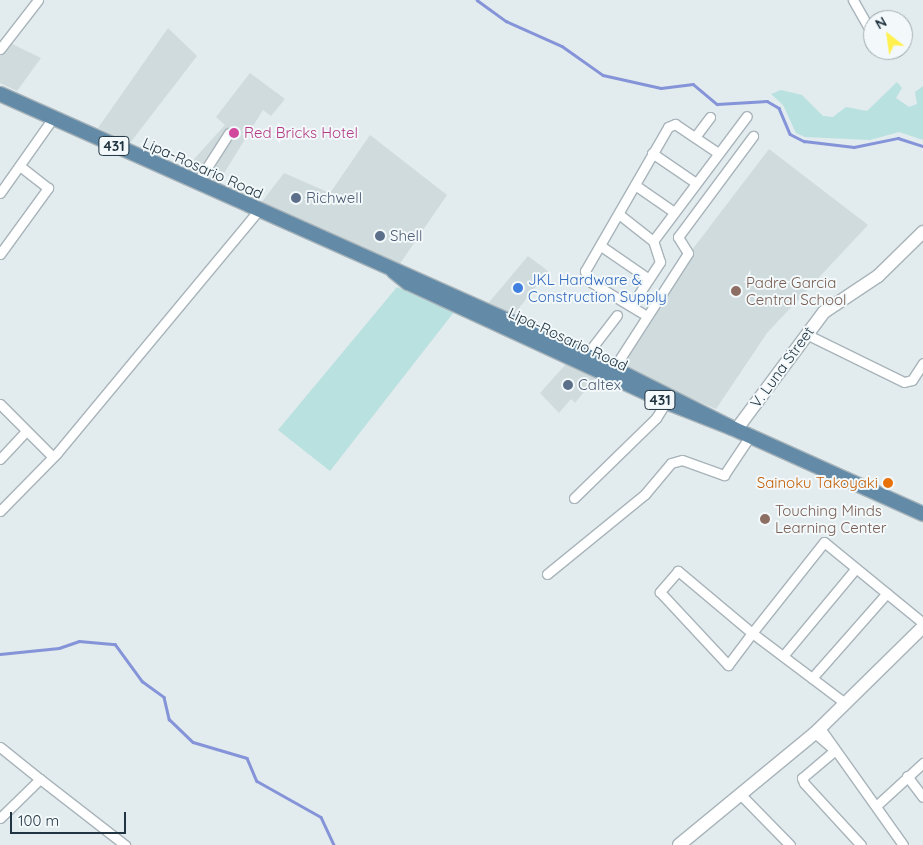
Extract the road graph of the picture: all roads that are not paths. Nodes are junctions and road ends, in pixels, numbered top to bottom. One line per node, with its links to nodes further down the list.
1 (38, 0): 4 (street)
2 (853, 0): 3 (street)
3 (863, 18)
4 (0, 49)
5 (0, 94): 8 (main road, Lipa-Rosario Road / 431)
6 (710, 116): 11 (street)
7 (747, 116): 13 (street)
8 (53, 118): 14 (street); 15 (main road, Lipa-Rosario Road / 431)
9 (229, 134): 15 (street)
10 (753, 136): 32 (street)
11 (695, 137): 12 (street); 13 (street)
12 (652, 153): 16 (street); 17 (street)
13 (718, 153): 16 (street)
14 (20, 166): 18 (street); 25 (street)
15 (197, 183): 19 (main road, Lipa-Rosario Road / 431)
16 (696, 183): 20 (street)
17 (636, 185): 20 (street); 21 (street)
18 (0, 193)
19 (258, 211): 30 (main road, Lipa-Rosario Road / 431); 38 (street)
20 (674, 212): 23 (street)
21 (620, 215): 23 (street); 24 (street)
22 (923, 232): 29 (street, V. Luna Street)
23 (653, 241): 26 (street)
24 (600, 246): 26 (street); 27 (street)
25 (0, 254)
26 (649, 279): 27 (street)
27 (627, 306): 28 (street); 30 (street)
28 (642, 313)
29 (806, 334): 31 (street); 35 (street, V. Luna Street)
30 (584, 359): 32 (main road, Lipa-Rosario Road)
31 (923, 363)
32 (612, 372): 33 (main road, Lipa-Rosario Road / 431)
33 (668, 399): 35 (main road, Lipa-Rosario Road / 431); 40 (street)
34 (0, 405): 36 (street)
35 (734, 429): 37 (main road, Lipa-Rosario Road / 431)
36 (26, 431): 38 (street); 39 (street)
37 (750, 436): 42 (main road, Lipa-Rosario Road / 431); 44 (street)
38 (52, 456): 41 (street)
39 (0, 459)
40 (574, 498)
41 (0, 511)
42 (923, 514)
43 (856, 568): 45 (street); 48 (street); 49 (street)
44 (547, 574)
45 (887, 593): 46 (street); 50 (street)
46 (923, 623)
47 (923, 627): 51 (street)
48 (752, 633): 48 (street); 49 (street)
49 (783, 656): 50 (street)
50 (812, 678): 51 (street)
51 (845, 702): 52 (street)
52 (818, 731): 54 (street); 58 (street)
53 (0, 747): 57 (street)
54 (833, 749): 60 (street); 65 (street)
55 (923, 763): 56 (street)
56 (907, 776): 59 (street); 60 (street)
57 (40, 779): 61 (street); 63 (street)
58 (741, 795): 62 (street); 64 (street)
59 (923, 797)
60 (876, 806): 66 (street)
61 (0, 818)
62 (685, 843)
63 (125, 845)
64 (790, 845)
65 (861, 845)
66 (903, 845)

